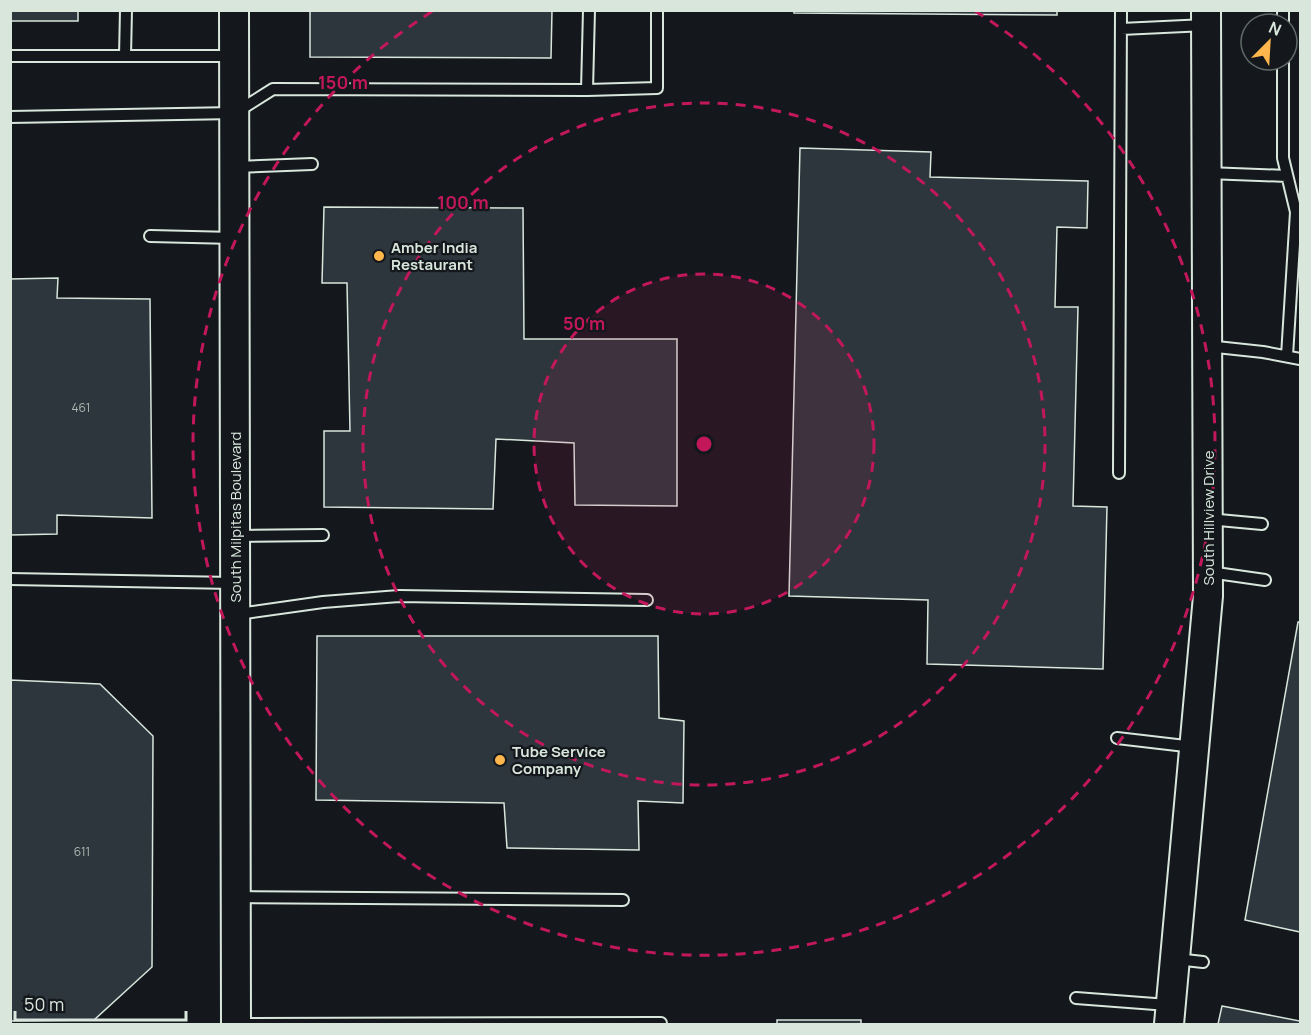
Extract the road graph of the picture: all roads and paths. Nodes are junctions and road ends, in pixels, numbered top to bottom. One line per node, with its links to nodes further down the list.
1 (126, 10): 9 (lane)
2 (234, 10): 10 (main road, South Milpitas Boulevard)
3 (589, 10): 12 (lane)
4 (657, 10): 12 (lane)
5 (1121, 10): 7 (lane)
6 (1206, 18): 7 (lane); 17 (main road, South Hillview Drive)
7 (1122, 28): 24 (lane)
8 (10, 56): 9 (lane)
9 (125, 56): 10 (lane)
10 (235, 56): 13 (main road, South Milpitas Boulevard)
11 (1283, 72): 18 (lane)
12 (587, 90): 13 (lane)
13 (235, 113): 14 (lane); 16 (main road, South Milpitas Boulevard)
14 (10, 117)
15 (312, 164): 16 (lane)
16 (235, 166): 20 (main road, South Milpitas Boulevard)
17 (1207, 173): 18 (lane); 21 (main road, South Hillview Drive)
18 (1287, 176): 22 (lane)
19 (150, 236): 20 (lane)
20 (235, 238): 28 (main road, South Milpitas Boulevard)
21 (1207, 346): 22 (lane); 25 (main road, South Hillview Drive)
22 (1287, 356): 23 (lane)
23 (1300, 359)
24 (1119, 473)
25 (1208, 519): 26 (lane); 29 (main road, South Hillview Drive)
26 (1262, 524)
27 (323, 535): 28 (lane)
28 (235, 536): 32 (main road, South Milpitas Boulevard)
29 (1208, 572): 31 (lane); 36 (main road, South Hillview Drive)
30 (10, 579): 32 (lane)
31 (1264, 580)
32 (235, 583): 34 (main road, South Milpitas Boulevard)
33 (647, 600): 34 (lane)
34 (235, 615): 37 (main road, South Milpitas Boulevard)
35 (1117, 738): 36 (lane)
36 (1195, 747): 40 (main road, South Hillview Drive)
37 (236, 897): 38 (lane); 41 (main road, South Milpitas Boulevard)
38 (623, 900)
39 (1076, 998): 40 (lane)
40 (1170, 1015)
41 (236, 1024): 42 (lane)
42 (325, 1024): 43 (lane)
43 (661, 1024)

